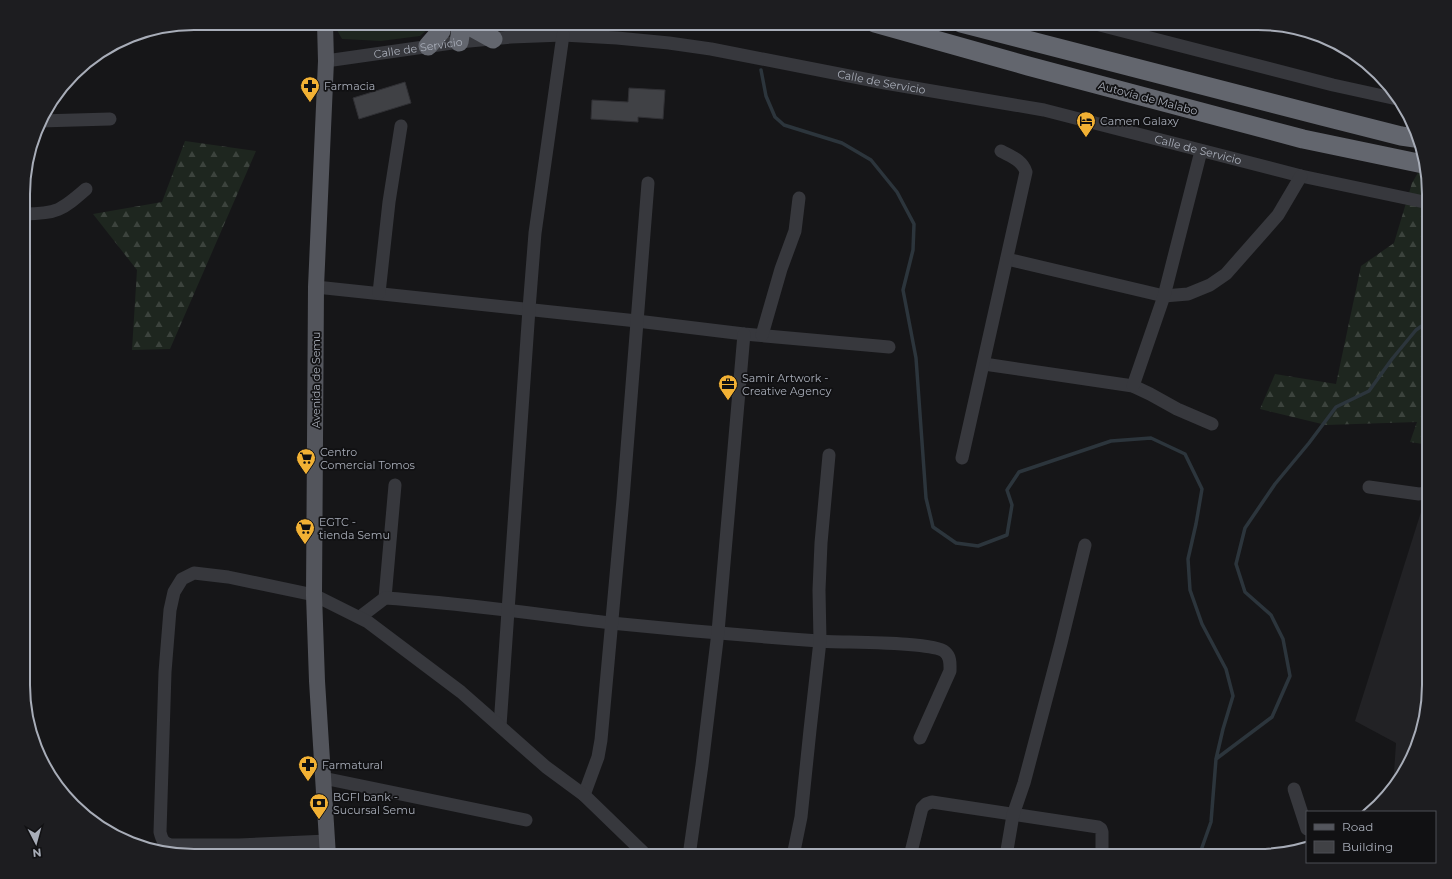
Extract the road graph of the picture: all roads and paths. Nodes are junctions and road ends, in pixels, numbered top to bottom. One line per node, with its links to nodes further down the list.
1 (325, 30): 12 (main road, Avenida de Semu)
2 (441, 30): 11 (highway)
3 (461, 30): 10 (highway)
4 (477, 30): 9 (highway)
5 (899, 30): 20 (highway, Autovía de Malabo)
6 (988, 30): 17 (highway)
7 (1139, 30): 13 (street)
8 (562, 35): 9 (street, Calle de Servicio); 19 (street, Calle de Servicio); 31 (street)
9 (493, 38): 10 (street, Calle de Servicio)
10 (459, 42): 11 (street, Calle de Servicio)
11 (428, 46): 12 (street, Calle de Servicio)
12 (326, 61): 28 (main road, Avenida de Semu)
13 (1390, 98)
14 (110, 119): 15 (street)
15 (47, 121)
16 (401, 126): 29 (street)
17 (1412, 137)
18 (1002, 151): 27 (street)
19 (1201, 151): 21 (street, Calle de Servicio); 30 (street)
20 (1419, 163)
21 (1301, 176): 25 (street, Calle de Servicio); 30 (street)
22 (648, 183): 32 (street)
23 (86, 189): 26 (street)
24 (799, 198): 34 (street)
25 (1422, 202)
26 (30, 214)
27 (1007, 259): 30 (street); 36 (street)
28 (316, 287): 29 (street); 45 (main road, Avenida de Semu)
29 (379, 293): 31 (street)
30 (1164, 296): 37 (street)
31 (528, 309): 32 (street); 47 (street)
32 (637, 321): 33 (street); 49 (street)
33 (744, 334): 34 (street); 50 (street)
34 (762, 334): 35 (street)
35 (889, 347)
36 (984, 364): 37 (street); 40 (street)
37 (1133, 386): 38 (street)
38 (1212, 424)
39 (829, 455): 51 (street)
40 (962, 458)
41 (395, 485): 46 (street)
42 (1369, 487): 43 (street)
43 (1422, 493)
44 (1085, 545): 57 (street)
45 (314, 595): 48 (street); 54 (main road, Avenida de Semu); 60 (street)
46 (385, 598): 47 (street); 48 (street)
47 (508, 610): 49 (street); 52 (street)
48 (360, 617): 52 (street)
49 (611, 623): 50 (street); 56 (street)
50 (718, 632): 51 (street); 62 (street)
51 (820, 641): 53 (street); 63 (street)
52 (500, 726): 56 (street)
53 (920, 738)
54 (323, 778): 58 (street); 60 (main road, Avenida de Semu)
55 (1294, 789): 59 (street)
56 (584, 795): 61 (street)
57 (1013, 815): 64 (street); 65 (street); 66 (street)
58 (526, 820)
59 (1306, 827)
60 (328, 849)
61 (640, 849)
62 (690, 849)
63 (795, 849)
64 (912, 849)
65 (1007, 849)
66 (1102, 849)

